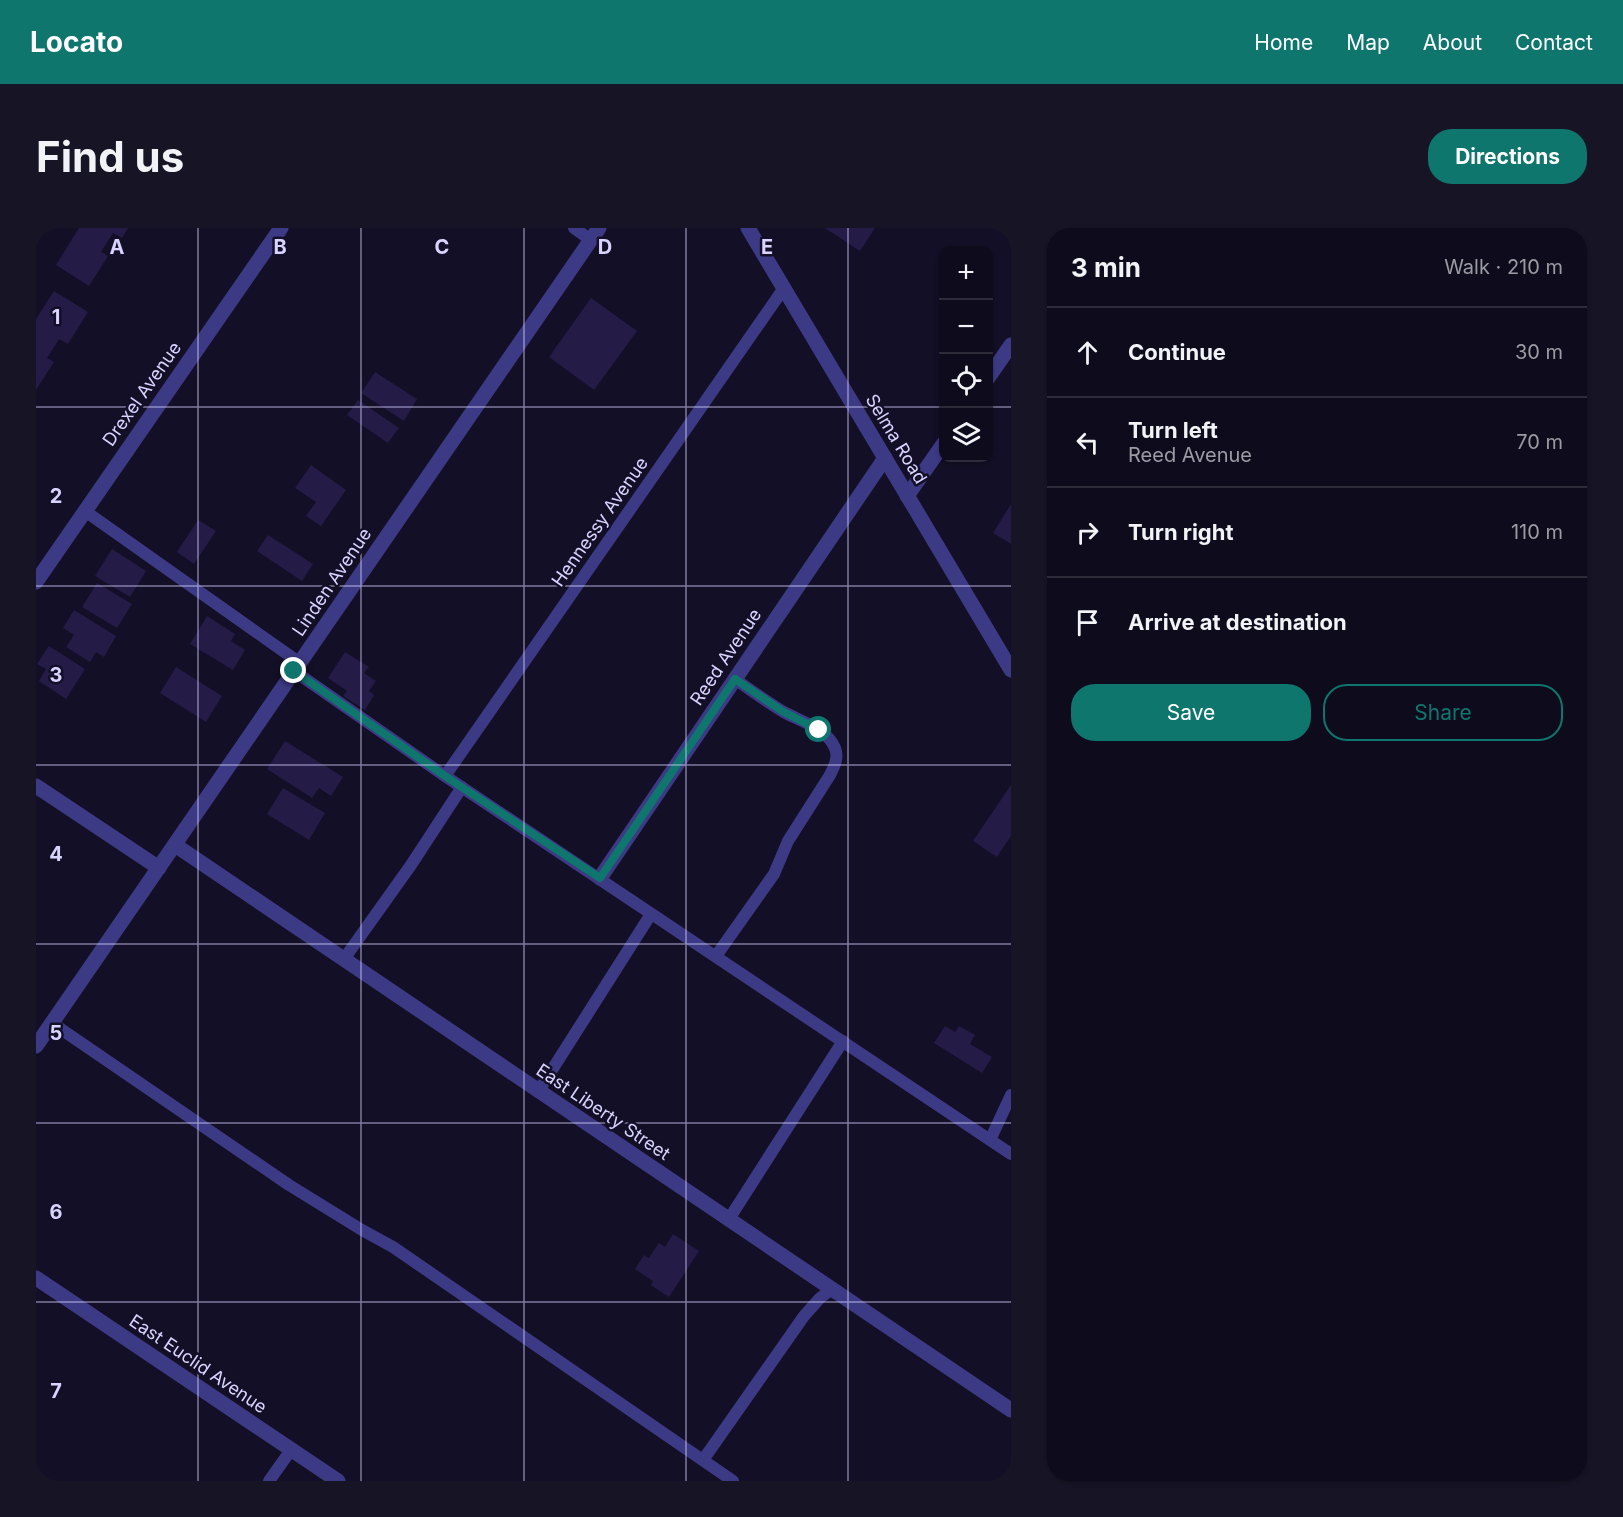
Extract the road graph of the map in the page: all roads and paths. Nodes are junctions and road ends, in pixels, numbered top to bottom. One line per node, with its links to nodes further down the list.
1 (281, 228): 11 (street, Drexel Avenue)
2 (574, 228): 4 (lane)
3 (748, 228): 5 (street, Selma Road)
4 (595, 234): 13 (street, Linden Avenue)
5 (784, 288): 9 (street, Selma Road); 16 (lane, Hennessy Avenue)
6 (1011, 345): 7 (street)
7 (993, 371)
8 (939, 450): 10 (street)
9 (885, 458): 10 (street, Selma Road); 15 (street, Reed Avenue)
10 (907, 496): 14 (street, Selma Road)
11 (85, 511): 12 (street, Drexel Avenue); 13 (lane)
12 (36, 582)
13 (297, 667): 16 (lane); 19 (street, Linden Avenue)
14 (1011, 670)
15 (735, 679): 21 (street, Reed Avenue); 23 (lane)
16 (445, 776): 18 (lane)
17 (36, 786): 20 (street)
18 (462, 787): 21 (lane); 24 (lane)
19 (175, 845): 20 (street, Linden Avenue); 24 (street, East Liberty Street)
20 (159, 868): 25 (street, Linden Avenue)
21 (600, 878): 22 (lane)
22 (651, 914): 23 (lane); 28 (lane)
23 (716, 956): 26 (lane)
24 (344, 958): 28 (street, East Liberty Street)
25 (45, 1026): 27 (street, Linden Avenue); 37 (lane)
26 (843, 1041): 30 (lane); 32 (lane)
27 (36, 1046)
28 (538, 1092): 32 (street, East Liberty Street)
29 (1011, 1095): 30 (lane)
30 (990, 1140): 31 (lane)
31 (1011, 1154)
32 (729, 1219): 34 (street, East Liberty Street)
33 (36, 1278): 36 (street, East Euclid Avenue)
34 (832, 1289): 35 (street, East Liberty Street); 37 (lane)
35 (1011, 1410)
36 (291, 1450): 38 (lane); 39 (street, East Euclid Avenue)
37 (703, 1460): 40 (lane)
38 (269, 1481)
39 (338, 1481)
40 (734, 1481)

